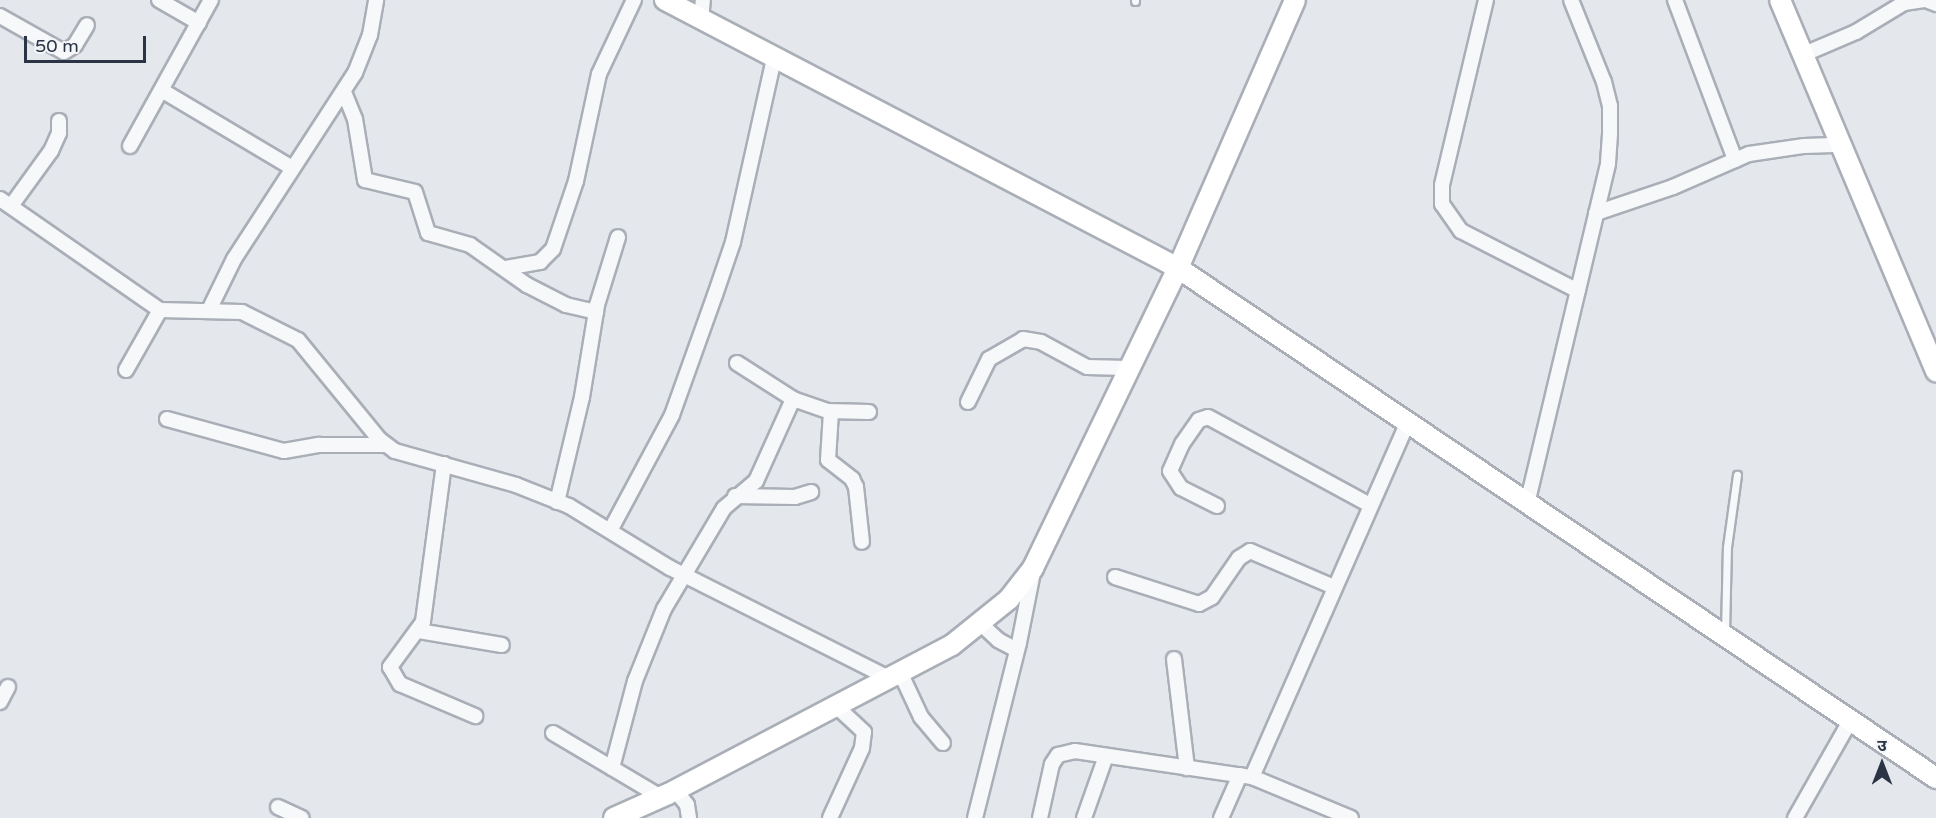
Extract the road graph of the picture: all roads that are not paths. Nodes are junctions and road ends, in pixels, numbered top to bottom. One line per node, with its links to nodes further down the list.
1 (159, 0): 15 (street)
2 (211, 0): 15 (street)
3 (376, 0): 20 (street)
4 (633, 0): 29 (street)
5 (665, 0): 14 (main road)
6 (703, 0): 14 (street)
7 (1295, 0): 30 (main road)
8 (1486, 0): 31 (street)
9 (1571, 0): 27 (street)
10 (1675, 0): 24 (street)
11 (1780, 0): 17 (main road)
12 (1936, 4): 17 (street)
13 (0, 16): 16 (street)
14 (701, 21): 18 (main road)
15 (199, 23): 19 (street)
16 (87, 25)
17 (1802, 54): 22 (main road)
18 (774, 59): 30 (main road); 54 (street)
19 (163, 91): 23 (street); 25 (street)
20 (344, 92): 25 (street); 29 (street)
21 (59, 121): 26 (street)
22 (1840, 145): 24 (street); 38 (main road)
23 (130, 146)
24 (1735, 160): 27 (street)
25 (292, 168): 33 (street)
26 (5, 202): 32 (street)
27 (1596, 213): 31 (street)
28 (618, 237): 34 (street)
29 (506, 268): 34 (street)
30 (1178, 268): 36 (main road); 44 (main road)
31 (1578, 291): 51 (street)
32 (160, 310): 33 (street); 37 (street)
33 (209, 310): 45 (street)
34 (596, 312): 50 (street)
35 (737, 363): 39 (street)
36 (1128, 368): 40 (street); 56 (main road)
37 (126, 370)
38 (1936, 372)
39 (793, 399): 41 (street); 49 (street)
40 (968, 402)
41 (831, 412): 42 (street); 55 (street)
42 (868, 412)
43 (167, 419): 45 (street)
44 (1408, 422): 51 (main road); 52 (street)
45 (386, 446): 46 (street)
46 (444, 464): 50 (street); 61 (street)
47 (1737, 475): 62 (lane)
48 (810, 492): 49 (street)
49 (735, 496): 57 (street)
50 (557, 501): 54 (street)
51 (1527, 504): 62 (main road)
52 (1370, 505): 53 (street); 59 (street)
53 (1217, 506)
54 (611, 529): 57 (street)
55 (862, 542)
56 (1033, 568): 60 (main road); 64 (street)
57 (686, 576): 66 (street); 75 (street)
58 (1115, 577): 59 (street)
59 (1334, 586): 77 (street)
60 (981, 624): 64 (street); 66 (main road)
61 (419, 631): 63 (street); 70 (street)
62 (1725, 636): 71 (main road)
63 (502, 645)
64 (1017, 650): 85 (street)
65 (1174, 659): 76 (street)
66 (894, 675): 69 (main road); 73 (street)
67 (8, 687): 68 (street)
68 (0, 702)
69 (837, 707): 79 (main road); 84 (street)
70 (475, 716)
71 (1850, 721): 78 (main road); 90 (street)
72 (553, 733): 75 (street)
73 (943, 743)
74 (1106, 756): 76 (street); 86 (street); 87 (street)
75 (612, 768): 79 (street)
76 (1187, 768): 77 (street)
77 (1246, 776): 88 (street); 89 (street)
78 (1936, 778)
79 (668, 793): 82 (main road); 83 (street)
80 (278, 807): 81 (street)
81 (302, 818)
82 (614, 818)
83 (689, 818)
84 (830, 818)
85 (975, 818)
86 (1040, 818)
87 (1084, 818)
88 (1221, 818)
89 (1351, 818)
90 (1795, 818)

